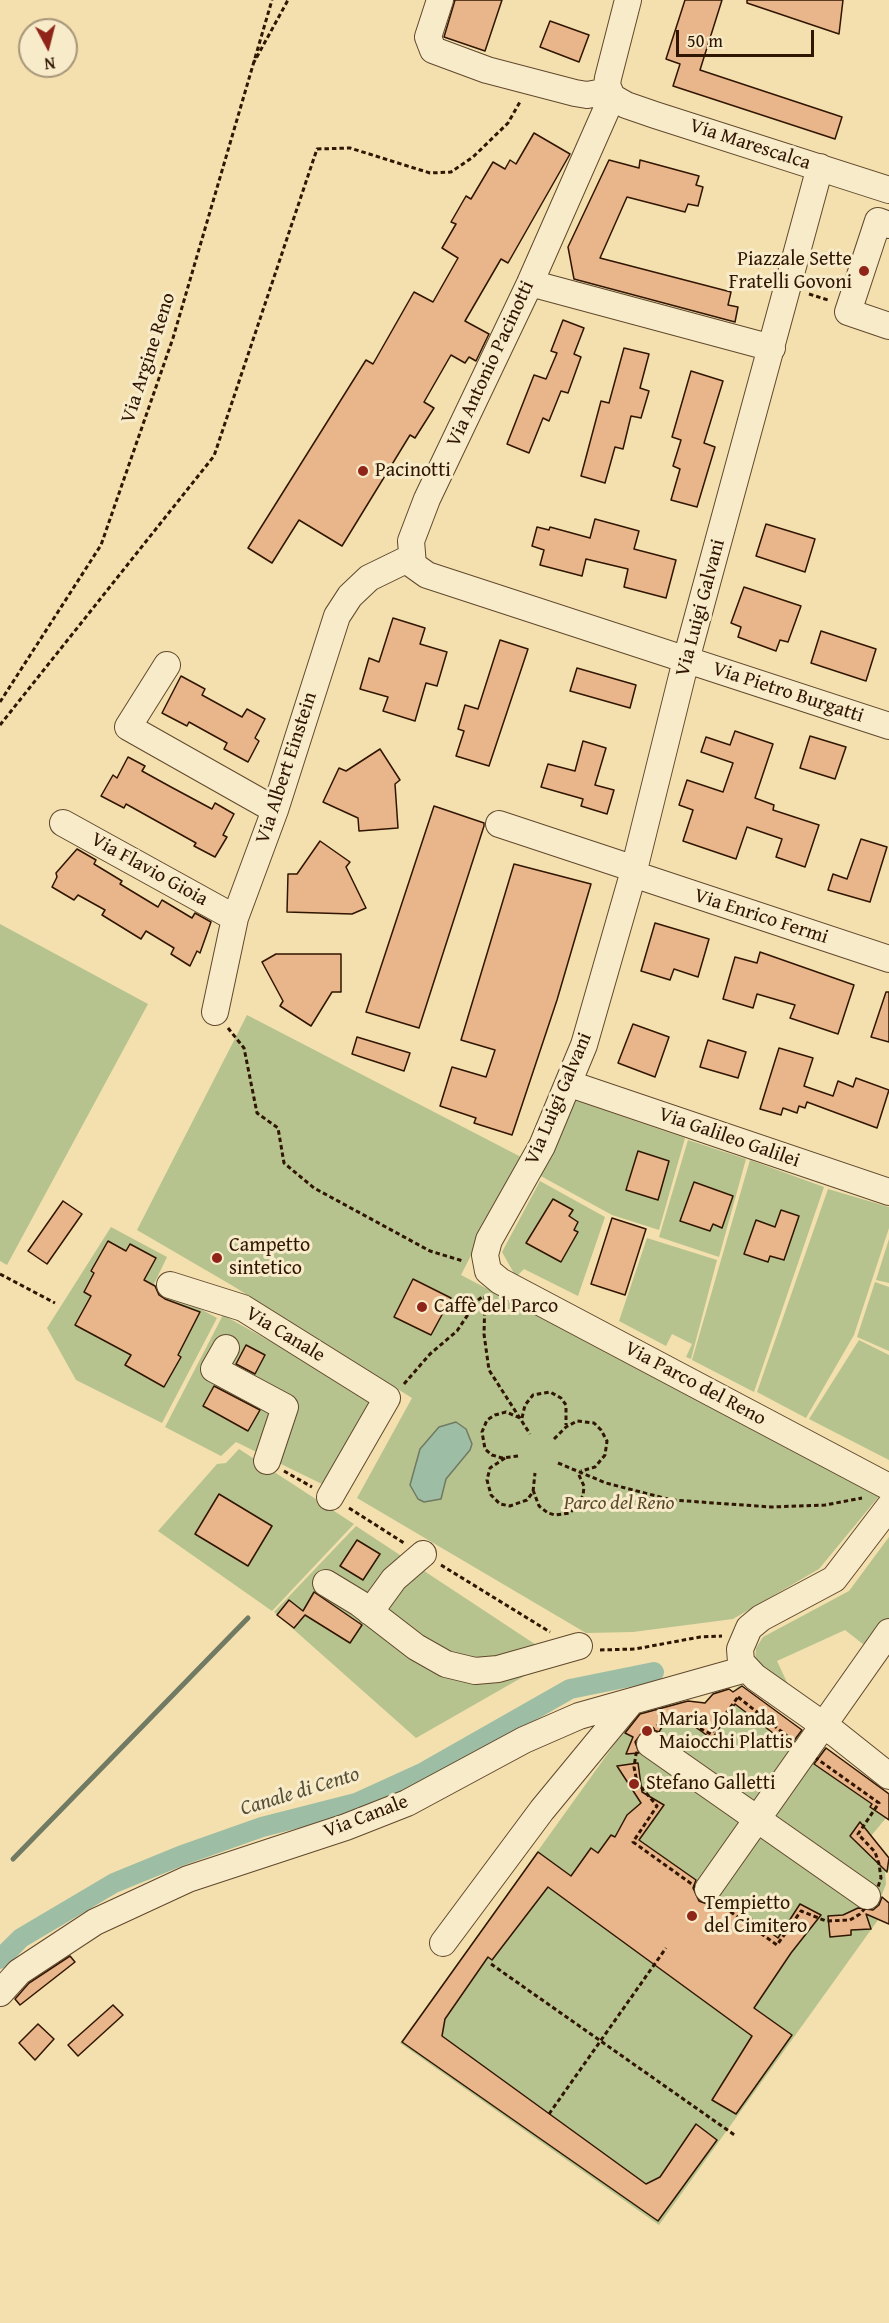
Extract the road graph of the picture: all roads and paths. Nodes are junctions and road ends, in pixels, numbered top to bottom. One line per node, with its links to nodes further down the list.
1 (272, 0): 5 (path, Via Argine Reno)
2 (288, 0): 5 (path)
3 (440, 0): 6 (street)
4 (628, 0): 7 (street, Via Antonio Pacinotti)
5 (249, 73): 19 (path, Via Argine Reno)
6 (531, 82): 7 (street); 20 (path)
7 (610, 94): 8 (street, Via Marescalca); 11 (street, Via Antonio Pacinotti)
8 (820, 167): 9 (street, Via Marescalca); 12 (street, Via Luigi Galvani)
9 (889, 190)
10 (889, 225): 13 (street)
11 (530, 283): 15 (street); 16 (street, Via Antonio Pacinotti)
12 (789, 288): 13 (path); 15 (street, Via Luigi Galvani)
13 (850, 307): 14 (street)
14 (889, 326)
15 (772, 348): 17 (street, Via Luigi Galvani)
16 (411, 558): 17 (street); 22 (street, Via Albert Einstein)
17 (687, 660): 21 (street, Via Pietro Burgatti); 25 (street, Via Luigi Galvani)
18 (167, 665): 22 (street)
19 (0, 702)
20 (0, 724)
21 (889, 726)
22 (275, 810): 26 (street, Via Albert Einstein)
23 (63, 823): 26 (street, Via Flavio Gioia)
24 (499, 824): 25 (street)
25 (634, 872): 27 (street, Via Enrico Fermi); 29 (street, Via Luigi Galvani)
26 (235, 918): 28 (street, Via Albert Einstein)
27 (889, 959)
28 (215, 1012): 32 (path)
29 (570, 1084): 30 (street, Via Galileo Galilei); 32 (street, Via Luigi Galvani)
30 (889, 1192)
31 (0, 1274): 34 (path)
32 (490, 1277): 36 (path); 37 (path); 49 (street, Via Parco del Reno)
33 (170, 1285): 48 (street, Via Canale)
34 (55, 1303)
35 (226, 1348): 43 (street)
36 (399, 1390)
37 (523, 1422): 38 (path); 39 (path); 42 (path)
38 (563, 1429): 40 (path); 45 (path)
39 (530, 1434)
40 (554, 1438)
41 (518, 1456): 42 (path)
42 (505, 1458): 47 (path)
43 (267, 1461): 48 (path)
44 (558, 1463): 45 (path)
45 (576, 1471): 47 (path); 49 (path)
46 (535, 1473): 47 (path)
47 (534, 1485)
48 (330, 1497): 50 (path)
49 (882, 1497): 54 (street)
50 (423, 1554): 52 (street); 55 (path)
51 (326, 1583): 52 (street)
52 (370, 1612): 55 (street)
53 (889, 1632): 58 (street)
54 (744, 1635): 55 (path); 56 (street)
55 (579, 1646)
56 (746, 1669): 57 (street, Via Canale); 58 (street)
57 (631, 1702): 64 (street); 67 (street, Via Canale)
58 (824, 1726): 60 (street); 61 (street)
59 (650, 1744): 61 (street)
60 (889, 1776)
61 (758, 1820): 62 (street); 63 (street)
62 (708, 1889)
63 (867, 1896)
64 (443, 1943)
65 (666, 1948): 68 (path)
66 (491, 1964): 68 (path)
67 (0, 1993)
68 (600, 2041): 69 (path); 70 (path)
69 (549, 2114)
70 (736, 2136)

